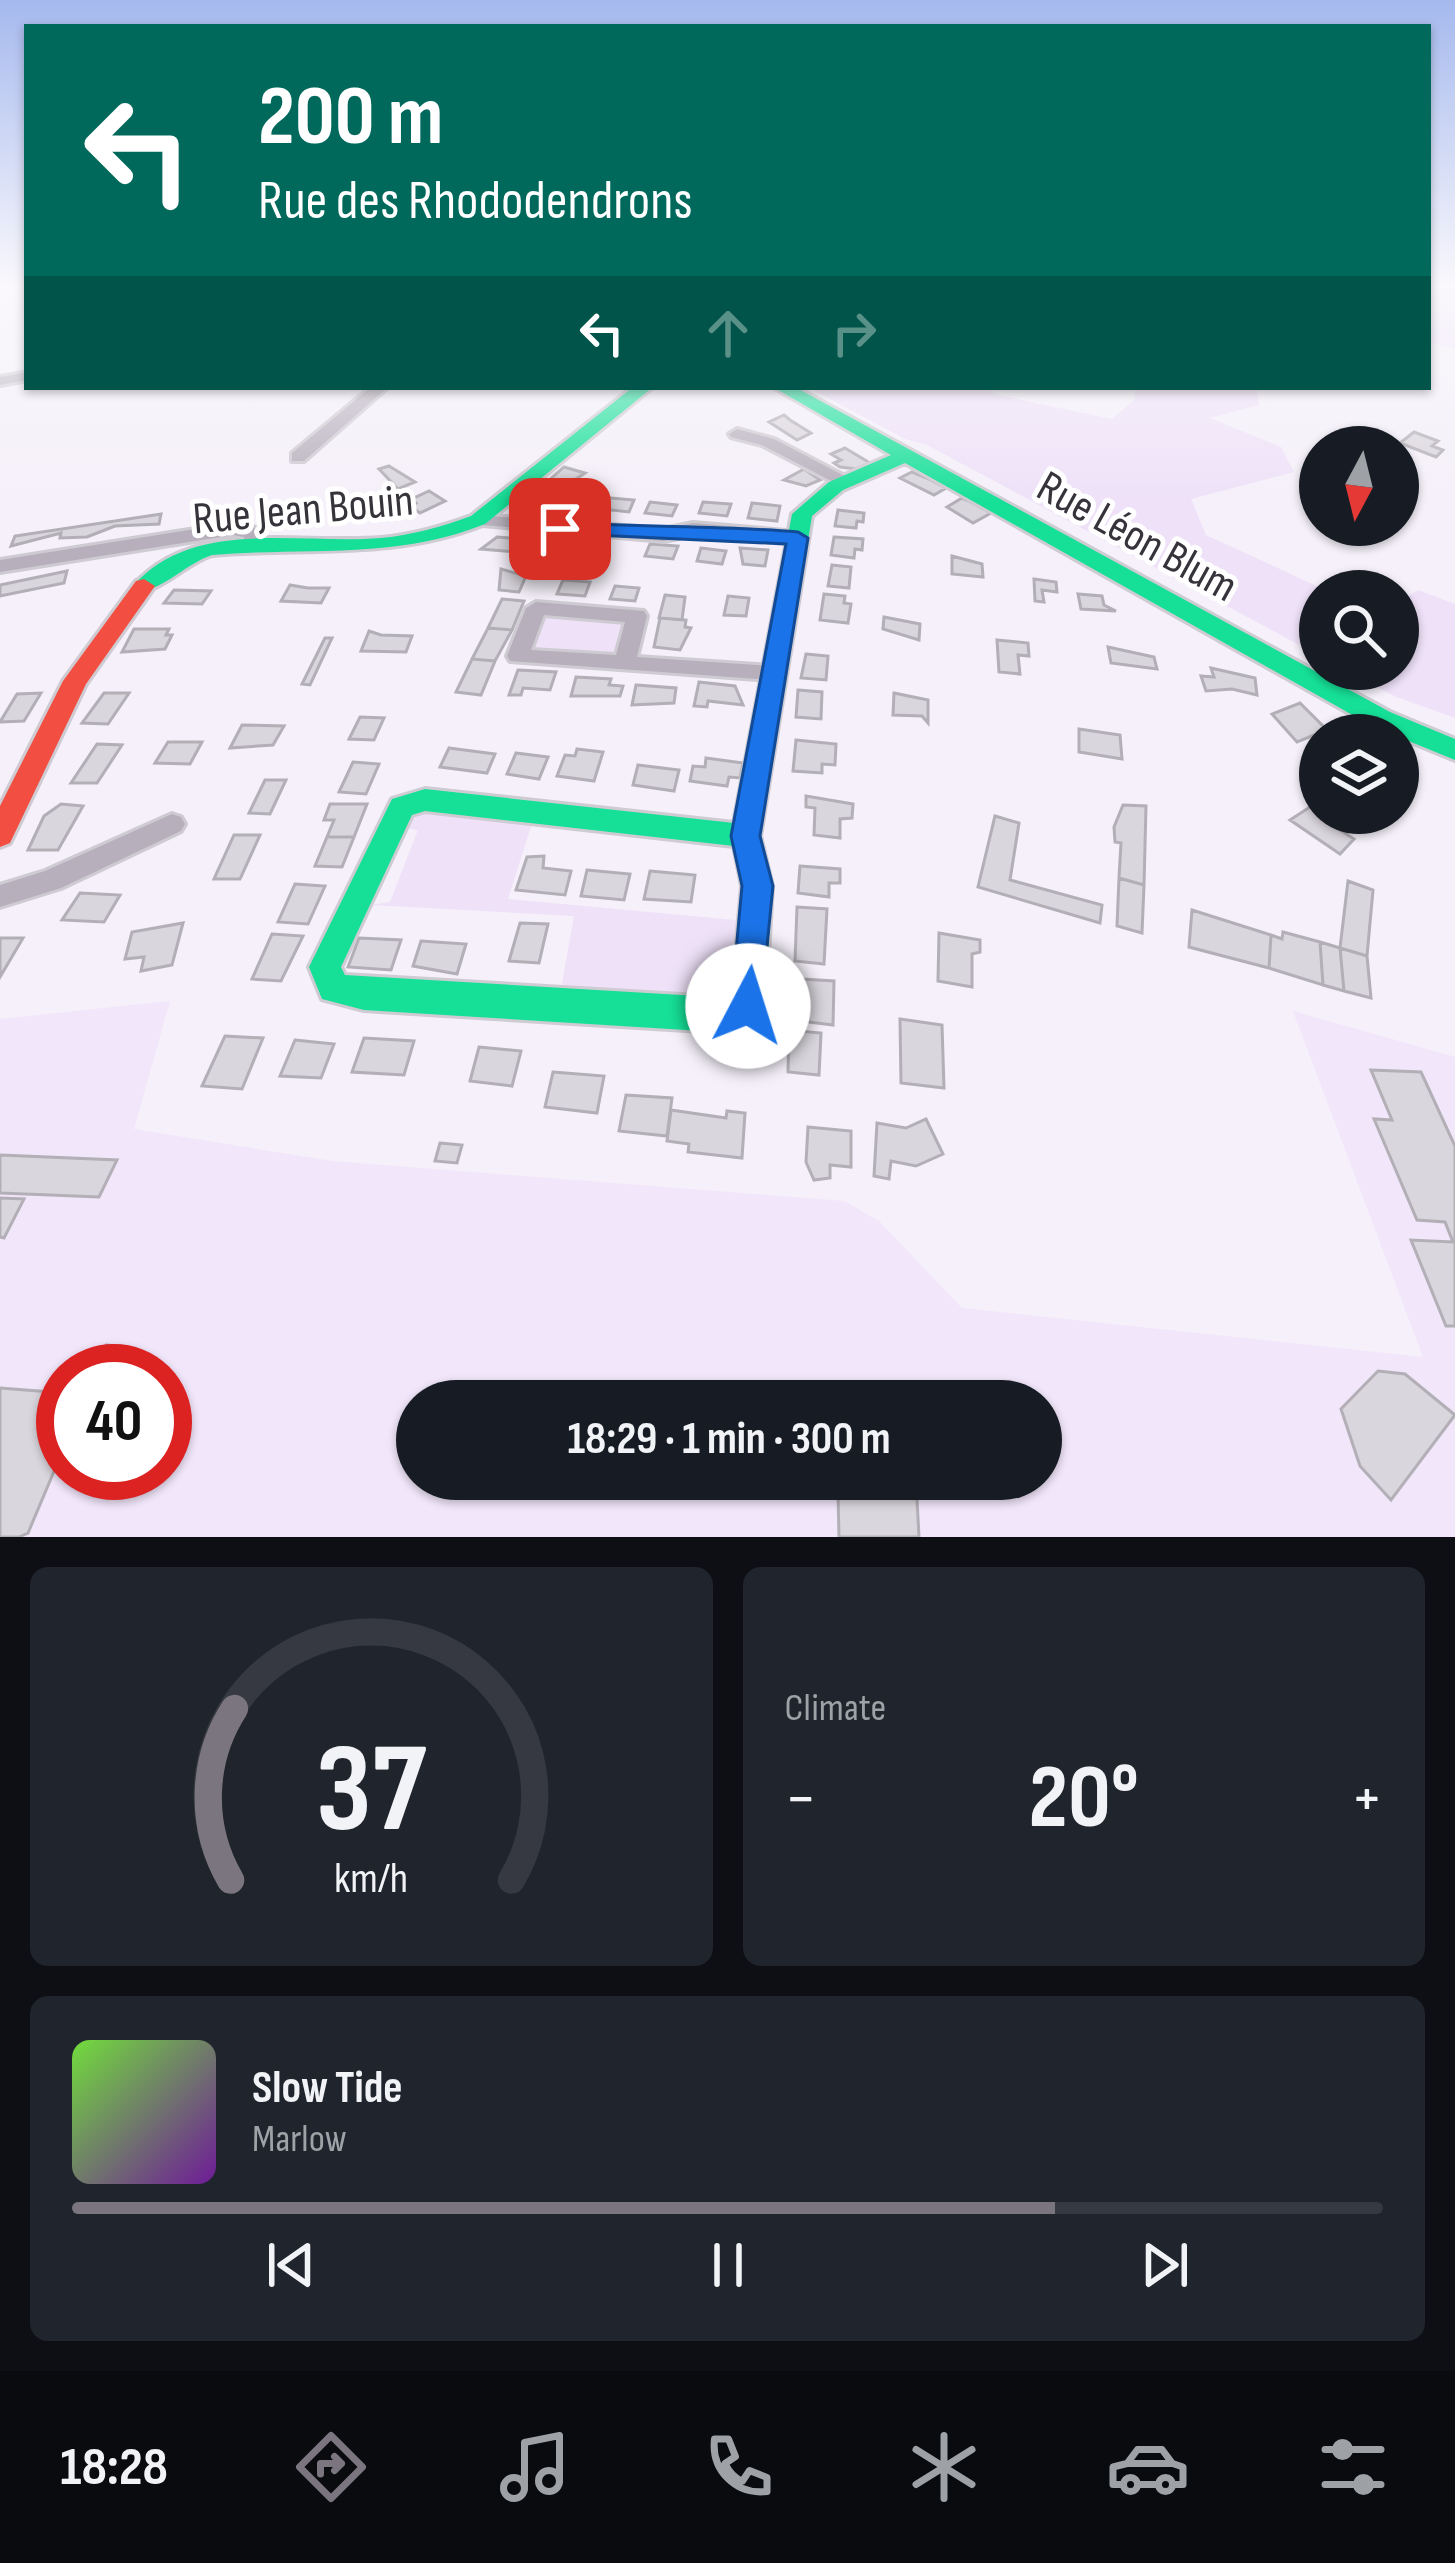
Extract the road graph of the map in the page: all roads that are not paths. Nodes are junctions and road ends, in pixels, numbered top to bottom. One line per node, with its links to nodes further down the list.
1 (376, 390): 6 (street)
2 (640, 390): 8 (street, Rue Jean Bouin)
3 (788, 390): 5 (street, Rue Léon Blum)
4 (737, 434): 7 (street)
5 (907, 455): 7 (street); 14 (street, Rue Léon Blum)
6 (298, 457)
7 (847, 482): 9 (street)
8 (478, 520): 9 (street); 10 (street, Rue Jean Bouin)
9 (798, 538): 13 (street)
10 (253, 546): 11 (street); 16 (street, Rue Jean Bouin)
11 (0, 566)
12 (625, 663): 12 (street); 13 (street)
13 (771, 674): 17 (street)
14 (1455, 750)
15 (172, 824): 18 (street)
16 (0, 835)
17 (746, 836): 17 (street)
18 (0, 896)

